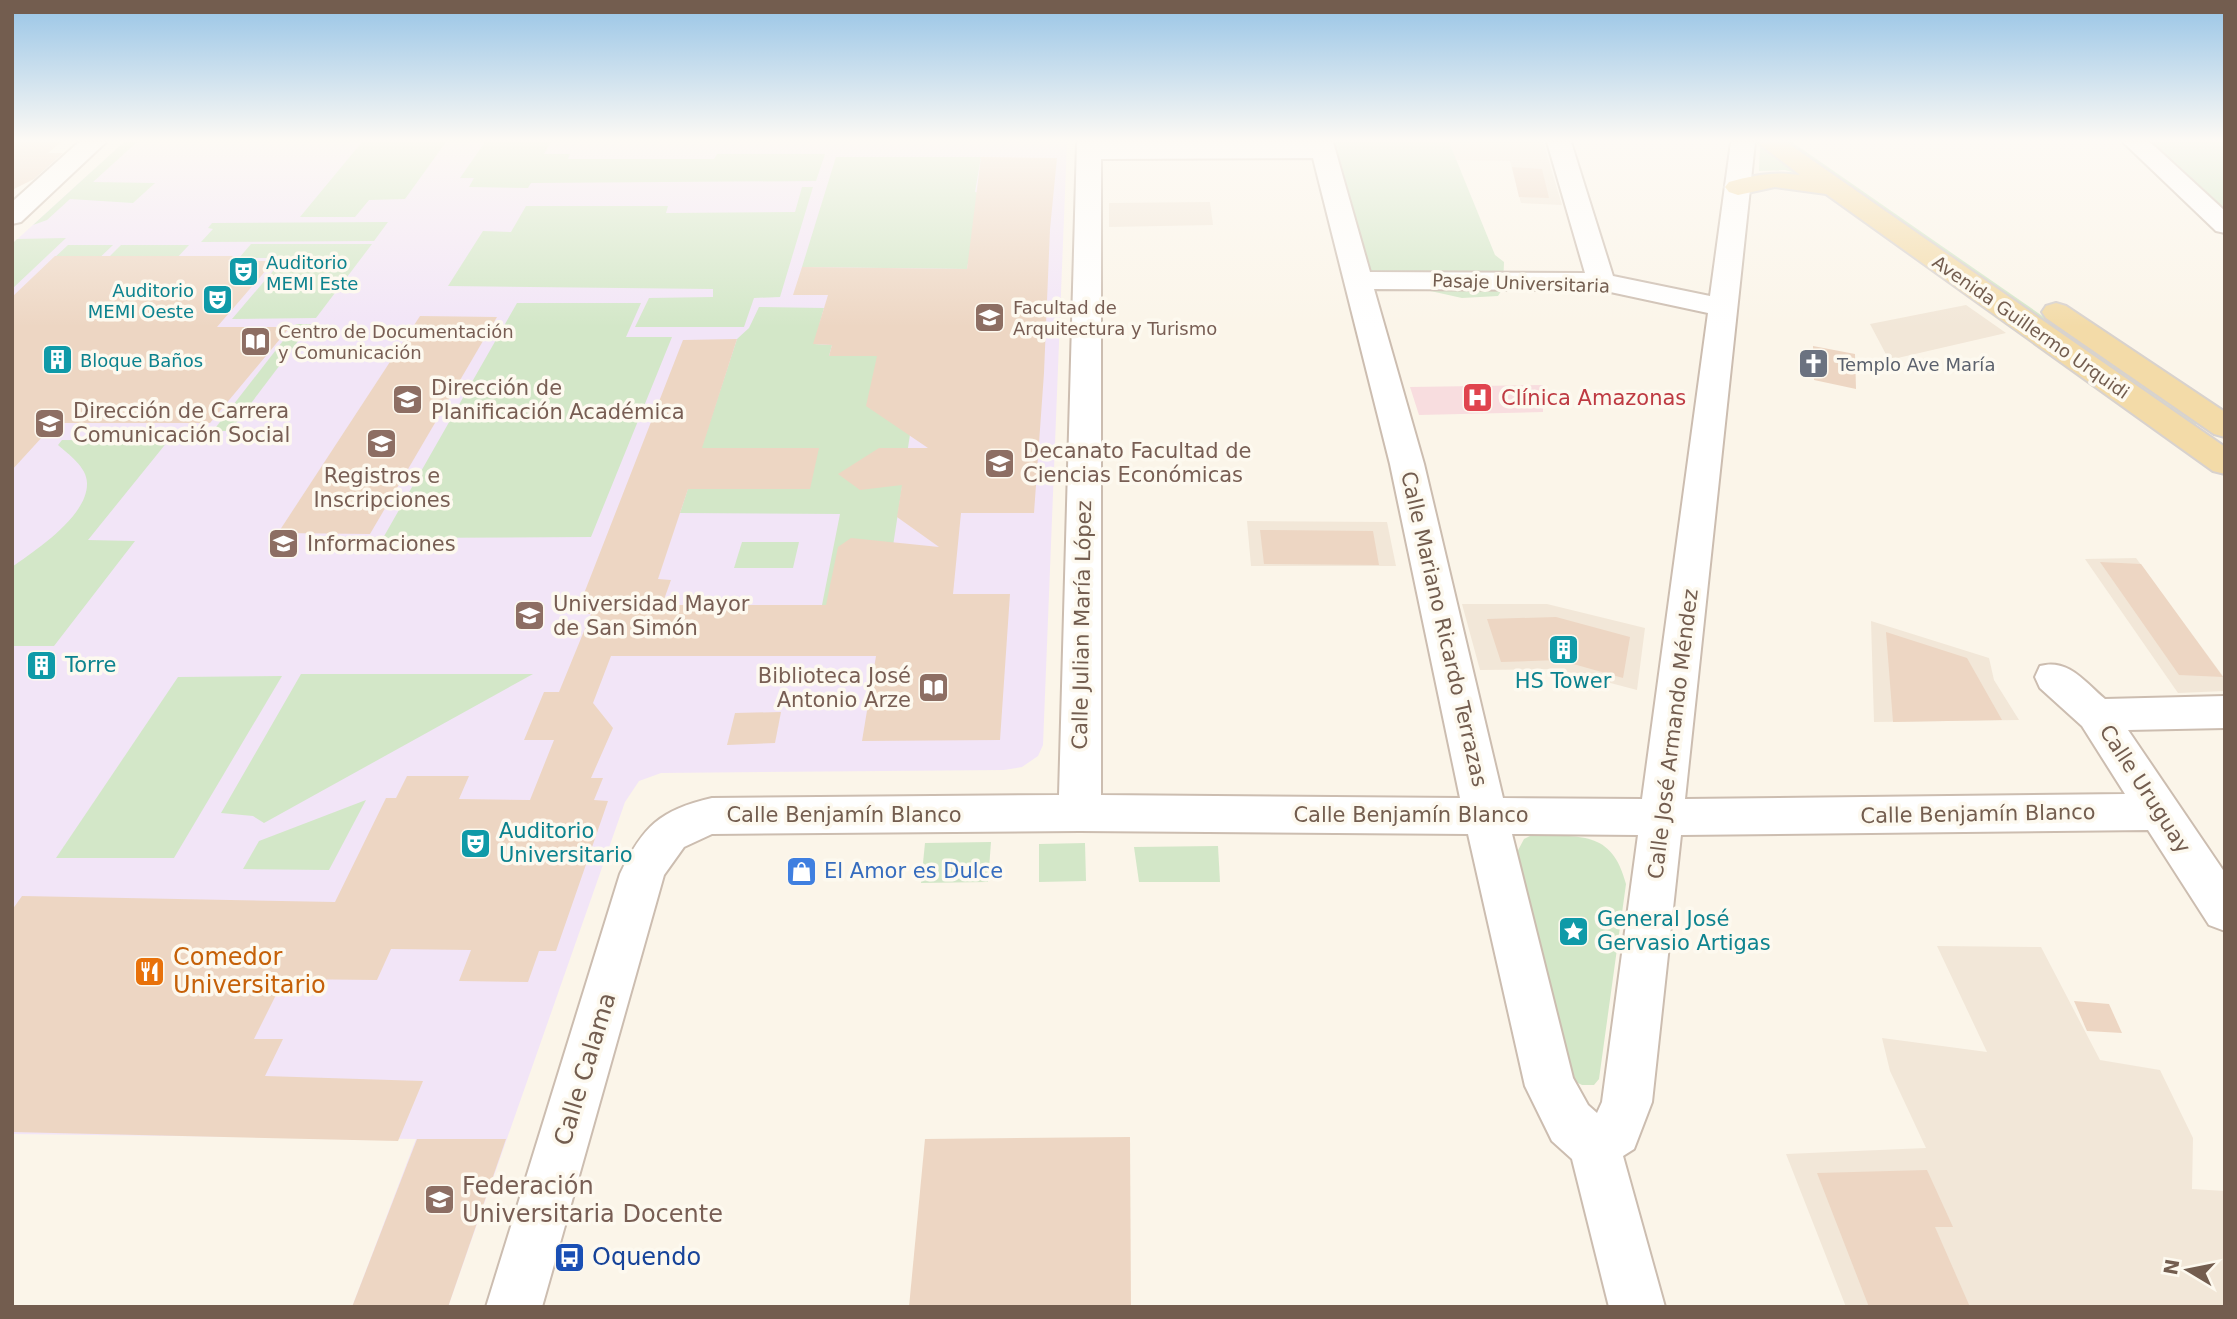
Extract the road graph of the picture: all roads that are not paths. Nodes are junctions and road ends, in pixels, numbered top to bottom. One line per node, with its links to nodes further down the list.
1 (1088, 204): 17 (street, Calle Julian María López)
2 (1337, 204): 9 (street, Calle Mariano Ricardo Terrazas)
3 (1577, 204): 10 (street)
4 (1736, 204): 11 (street, Calle José Armando Méndez)
5 (1858, 204): 12 (main road, Avenida Guillermo Urquidi)
6 (1890, 204): 12 (main road, Avenida Guillermo Urquidi)
7 (2202, 204): 8 (street)
8 (2225, 225)
9 (1358, 280): 10 (street, Pasaje Universitaria); 18 (street, Calle Mariano Ricardo Terrazas)
10 (1601, 282): 11 (street, Pasaje Universitaria)
11 (1724, 308): 19 (street, Calle José Armando Méndez)
12 (2219, 445)
13 (2054, 677): 15 (street, Calle Uruguay)
14 (2225, 712): 15 (street)
15 (2096, 715): 16 (street, Calle Uruguay)
16 (2161, 812): 19 (street, Calle Benjamín Blanco); 21 (street, Calle Uruguay)
17 (1080, 813): 18 (street, Calle Benjamín Blanco); 20 (street, Calle Benjamín Blanco)
18 (1485, 815): 19 (street, Calle Benjamín Blanco); 22 (street, Calle Mariano Ricardo Terrazas)
19 (1663, 817): 22 (street, Calle José Armando Méndez)
20 (666, 835): 23 (street, Calle Calama)
21 (2225, 911)
22 (1594, 1144): 24 (street)
23 (514, 1307)
24 (1637, 1307)

